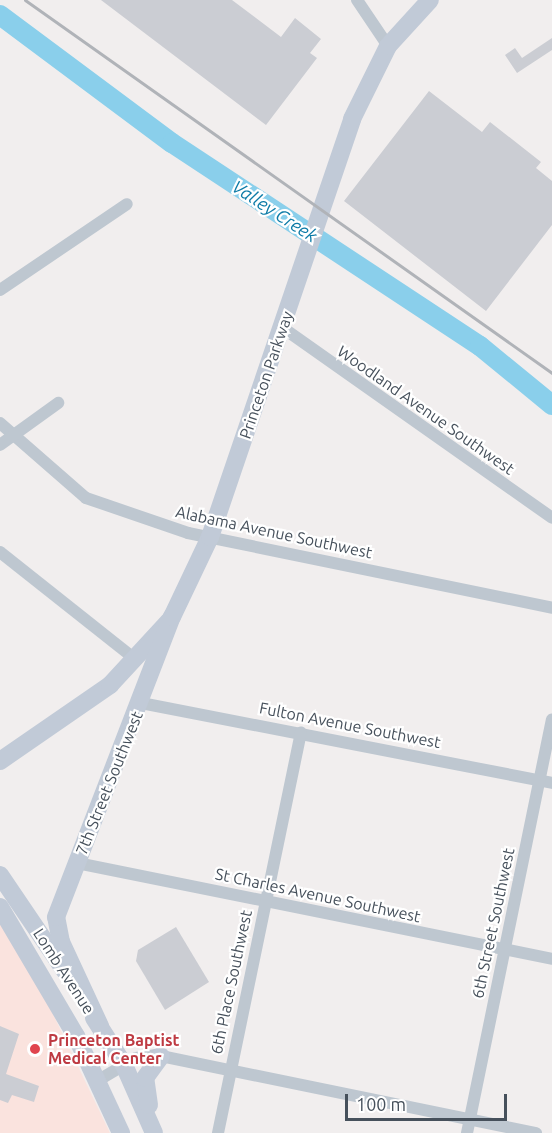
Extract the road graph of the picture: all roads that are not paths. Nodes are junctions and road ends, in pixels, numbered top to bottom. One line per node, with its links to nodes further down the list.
1 (357, 0): 3 (street)
2 (430, 0): 3 (main road, Princeton Parkway)
3 (388, 46): 6 (main road, Princeton Parkway)
4 (127, 204): 5 (street)
5 (0, 290)
6 (283, 328): 11 (street, Woodland Avenue Southwest); 12 (main road, Princeton Parkway)
7 (58, 403): 9 (street)
8 (0, 423): 9 (street, Alabama Avenue Southwest)
9 (12, 437): 10 (street); 12 (street, Alabama Avenue Southwest)
10 (0, 445)
11 (552, 518)
12 (210, 537): 14 (street, Alabama Avenue Southwest); 15 (main road, Princeton Parkway)
13 (0, 552): 16 (street)
14 (552, 608)
15 (172, 617): 16 (main road); 17 (main road, Princeton Parkway)
16 (135, 658): 20 (main road)
17 (141, 702): 19 (street, Fulton Avenue Southwest); 22 (main road, 7th Street Southwest)
18 (552, 720): 21 (street, 6th Street Southwest)
19 (300, 732): 21 (street, Fulton Avenue Southwest); 24 (street, 6th Place Southwest)
20 (0, 761)
21 (546, 782): 26 (street, 6th Street Southwest)
22 (77, 863): 24 (street, St Charles Avenue Southwest); 28 (main road, 7th Street Southwest)
23 (0, 875): 28 (main road, Lomb Avenue)
24 (265, 902): 26 (street, St Charles Avenue Southwest); 31 (street, 6th Place Southwest)
25 (0, 907): 32 (main road, Lomb Avenue)
26 (504, 950): 27 (street, St Charles Avenue Southwest); 33 (street, 6th Street Southwest)
27 (552, 959)
28 (100, 1026): 30 (main road, Lomb Avenue)
29 (161, 1056): 30 (street); 31 (street); 35 (main road)
30 (124, 1065): 32 (street); 35 (main road, Lomb Avenue)
31 (230, 1071): 33 (street); 36 (street, 6th Place Southwest)
32 (97, 1081): 34 (main road, Lomb Avenue)
33 (469, 1119): 37 (street, 6th Street Southwest); 38 (street)
34 (121, 1133)
35 (155, 1133)
36 (218, 1133)
37 (466, 1133)
38 (536, 1133)

